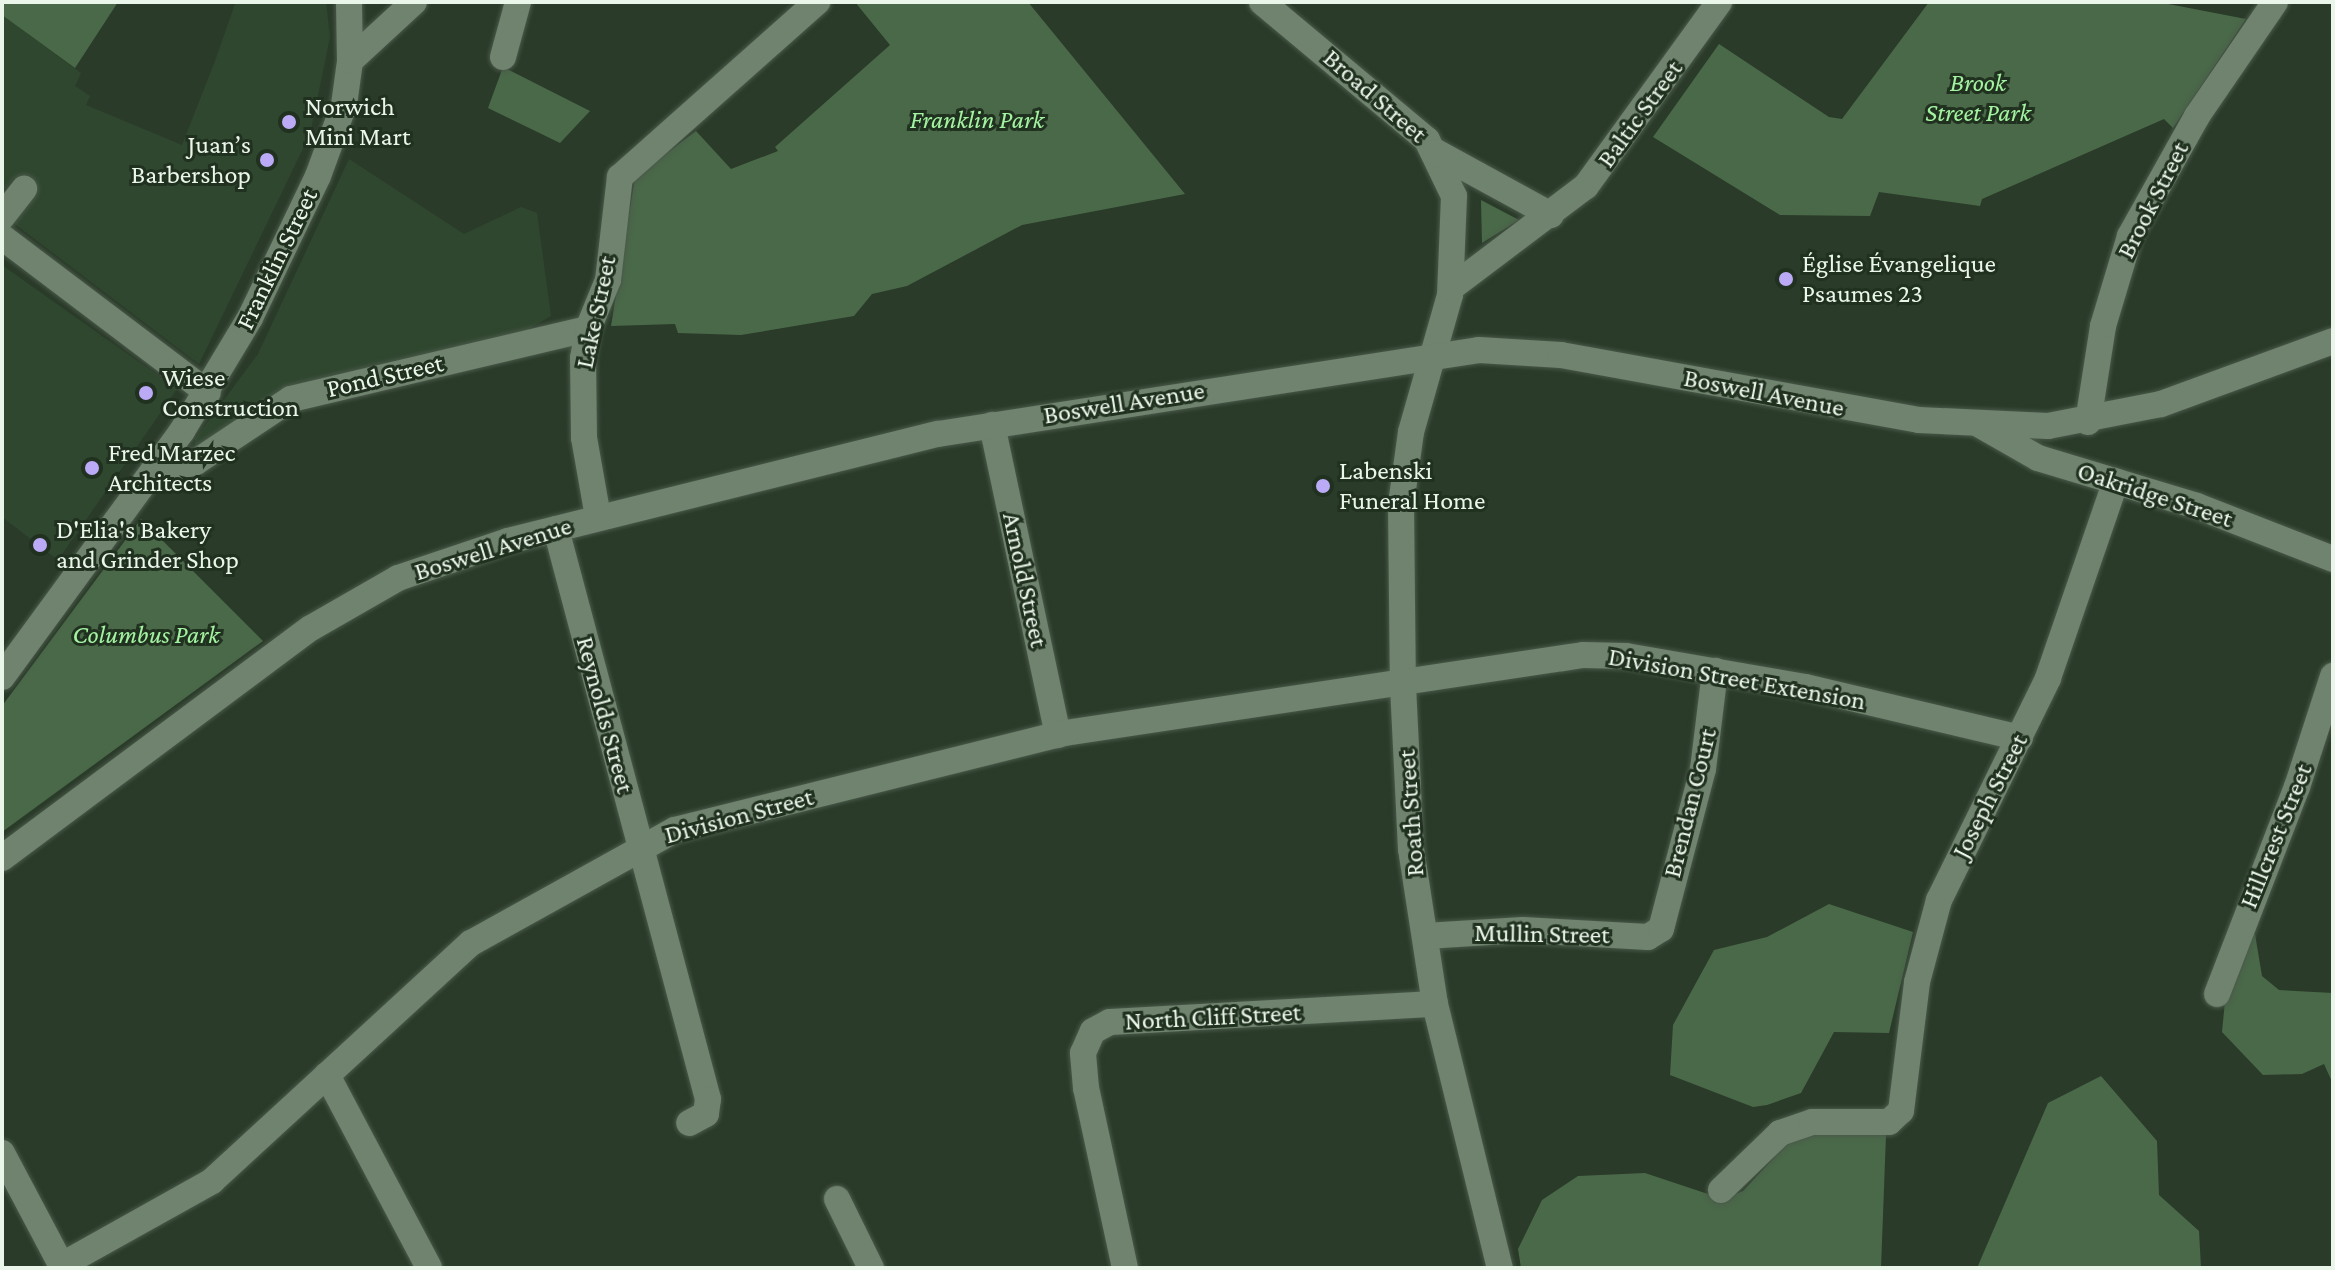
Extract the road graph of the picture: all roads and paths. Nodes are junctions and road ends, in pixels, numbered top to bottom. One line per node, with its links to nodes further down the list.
1 (349, 2): 9 (street, Franklin Street)
2 (414, 2): 9 (street)
3 (518, 2): 8 (street)
4 (817, 2): 16 (street, Lake Street)
5 (1262, 2): 10 (street, Broad Street)
6 (1719, 2): 12 (street, Baltic Street)
7 (2275, 2): 20 (street, Brook Street)
8 (503, 57)
9 (350, 61): 19 (street, Franklin Street)
10 (1436, 152): 12 (street); 15 (street, Broad Street)
11 (24, 189): 13 (street)
12 (1551, 215): 15 (street, Baltic Street)
13 (2, 217)
14 (2, 237): 19 (street)
15 (1451, 288): 18 (street, Broad Street)
16 (588, 329): 23 (street, Pond Street); 25 (street, Lake Street)
17 (2333, 341): 20 (street, Boswell Avenue)
18 (1435, 354): 21 (street, Boswell Avenue); 22 (street, Boswell Avenue); 31 (street, Roath Street)
19 (208, 393): 23 (street, Franklin Street)
20 (2088, 422): 22 (street, Boswell Avenue)
21 (992, 425): 25 (street, Boswell Avenue); 32 (street, Arnold Street)
22 (1980, 425): 24 (street, Oakridge Street)
23 (152, 474): 30 (street, Franklin Street)
24 (2116, 481): 27 (street, Oakridge Street); 33 (street, Joseph Street)
25 (598, 517): 26 (street, Boswell Avenue)
26 (556, 529): 34 (street, Reynolds Street); 35 (street, Boswell Avenue)
27 (2333, 559)
28 (1715, 671): 31 (street, Division Street Extension); 33 (street, Division Street Extension); 36 (street, Brendan Court)
29 (2333, 676): 38 (street, Hillcrest Street)
30 (2, 677)
31 (1403, 680): 32 (street, Division Street); 37 (street, Roath Street)
32 (1058, 735): 34 (street, Division Street)
33 (2020, 738): 44 (street, Joseph Street)
34 (640, 847): 40 (street, Division Street); 41 (street, Reynolds Street)
35 (2, 858)
36 (1658, 932): 37 (street, Mullin Street)
37 (1425, 936): 39 (street, Roath Street)
38 (2217, 994)
39 (1435, 1004): 49 (street, North Cliff Street); 50 (street, Roath Street)
40 (327, 1075): 46 (street, Division Street); 47 (street)
41 (689, 1123)
42 (2, 1153): 43 (street)
43 (10, 1183): 46 (street)
44 (1721, 1190)
45 (837, 1199): 48 (street)
46 (62, 1267)
47 (429, 1268)
48 (871, 1268)
49 (1125, 1268)
50 (1500, 1268)

